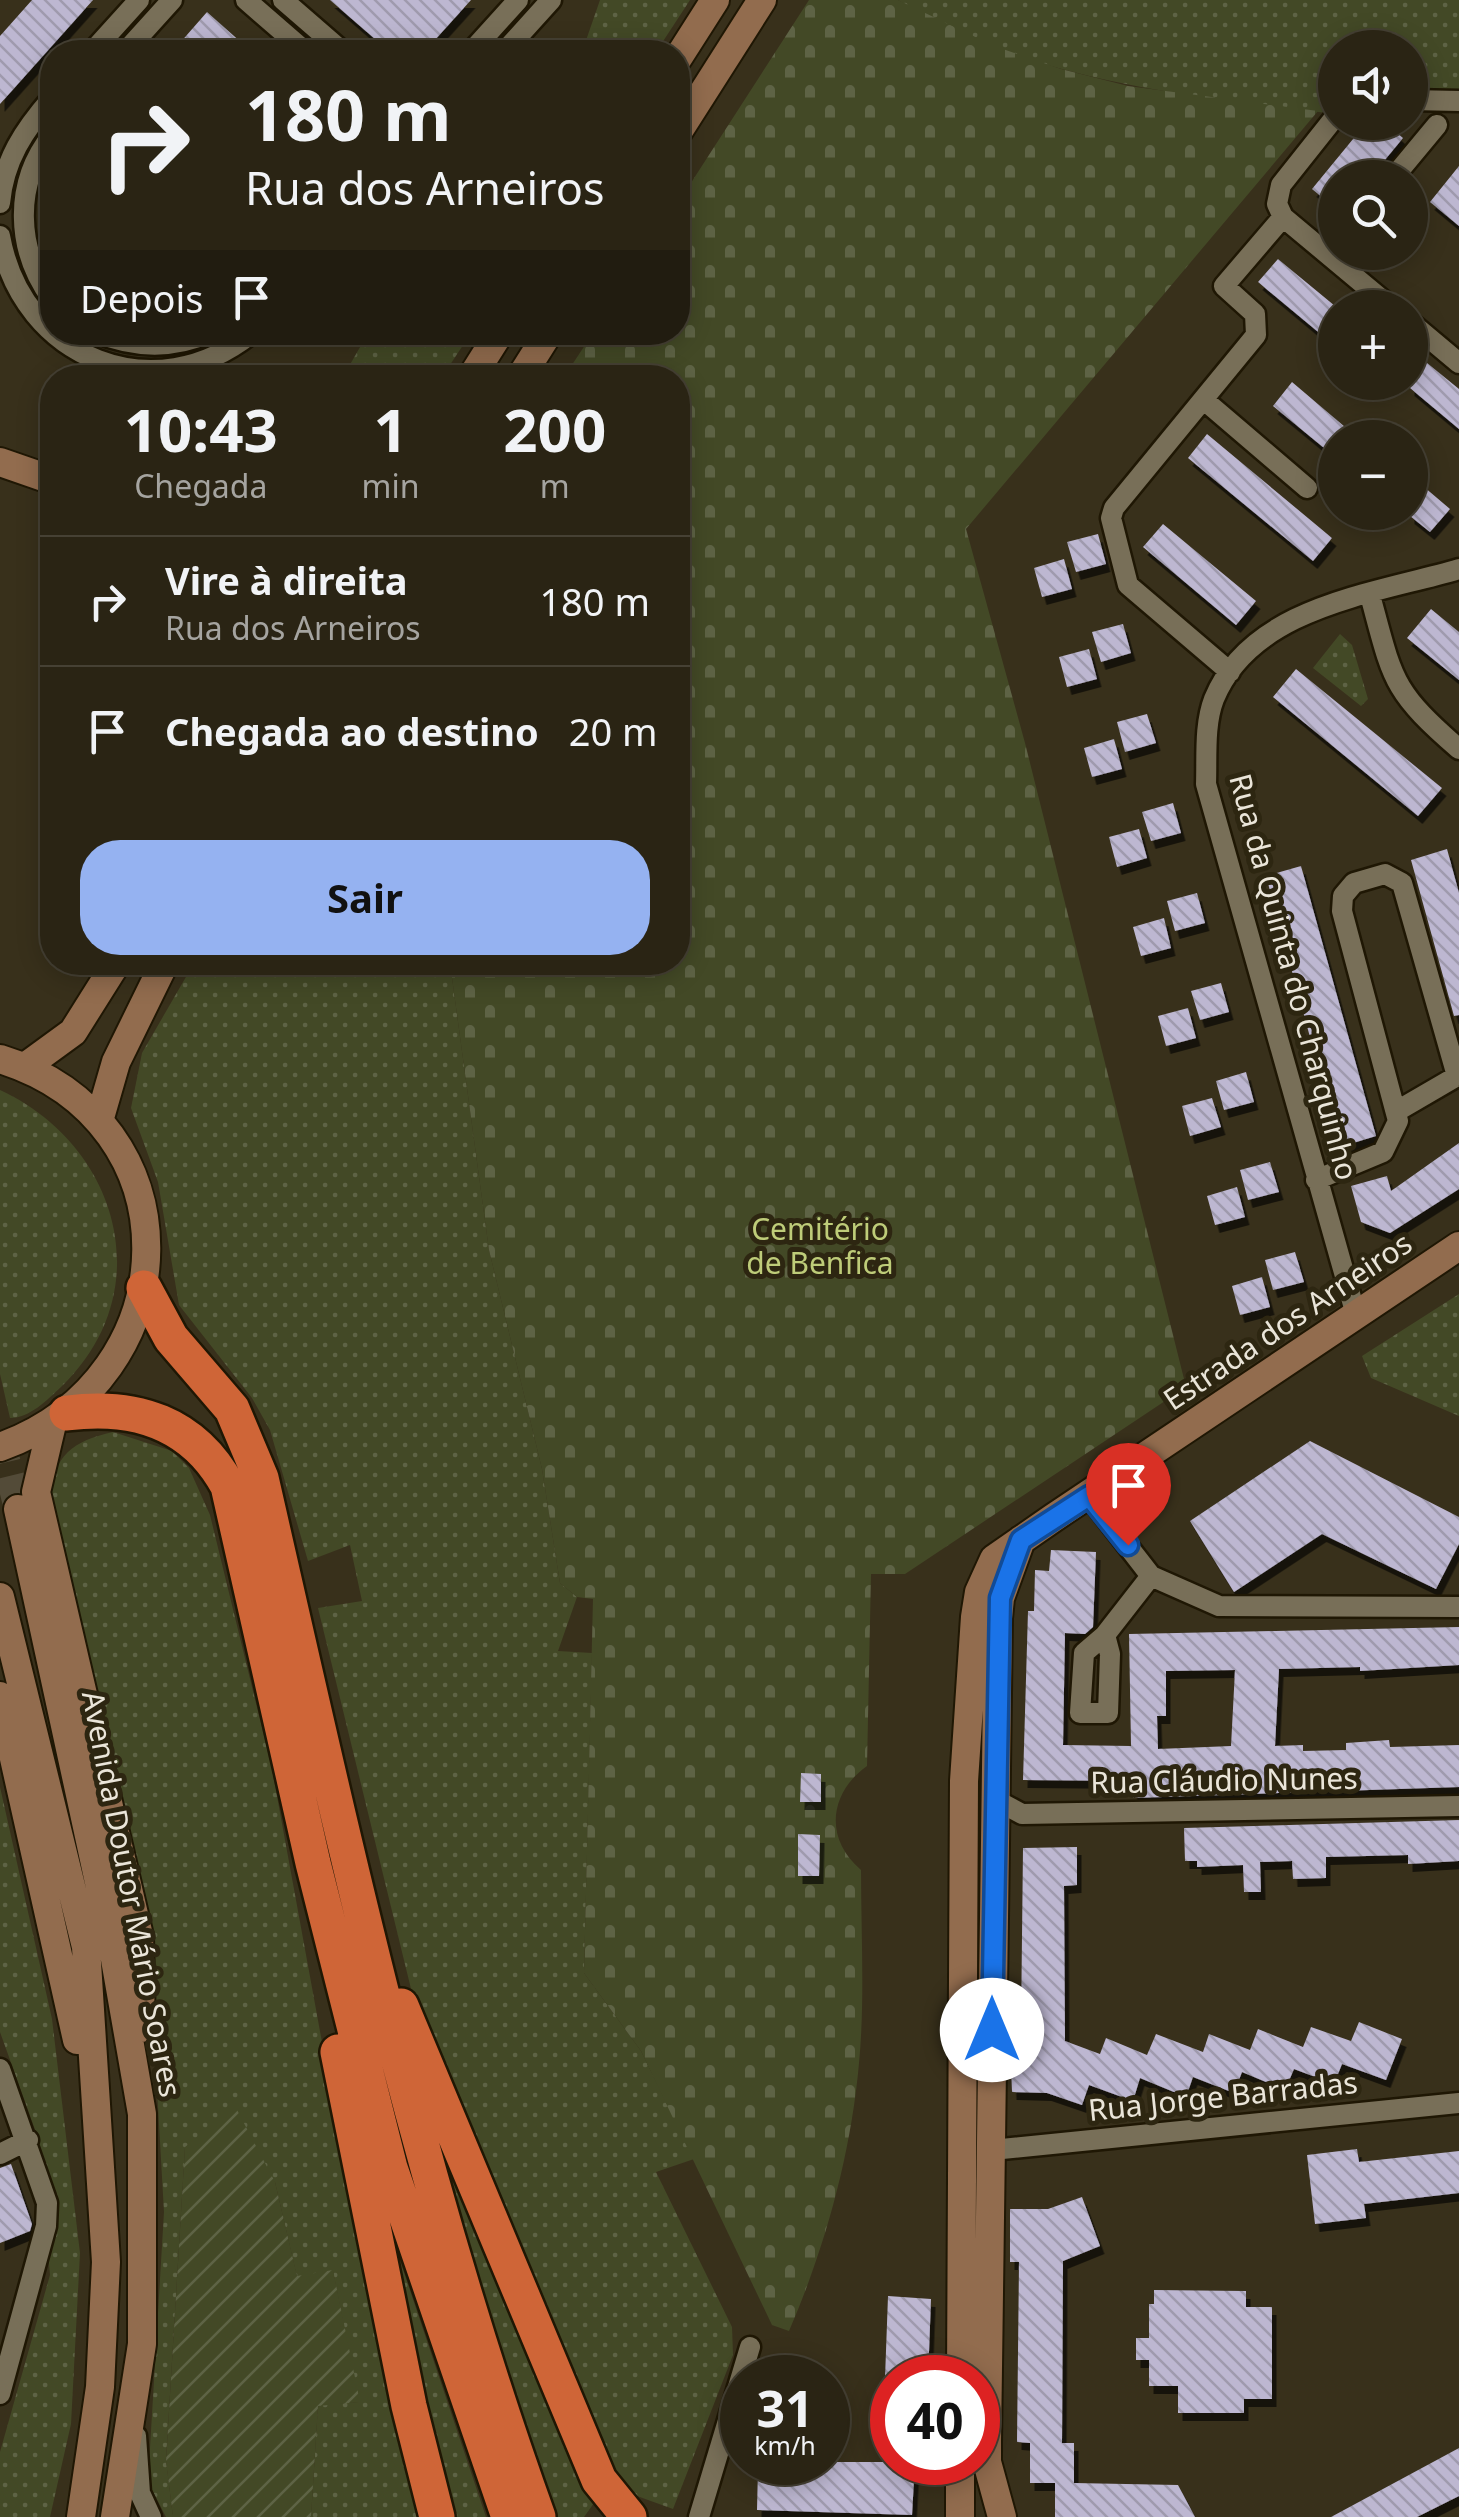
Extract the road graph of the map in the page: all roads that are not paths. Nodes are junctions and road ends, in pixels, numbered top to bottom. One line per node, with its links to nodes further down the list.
1 (139, 0): 9 (street)
2 (172, 0): 10 (street)
3 (246, 0): 11 (street)
4 (283, 0): 12 (street)
5 (518, 0): 13 (street)
6 (551, 0): 14 (street)
7 (715, 0): 15 (main road)
8 (762, 0): 18 (main road)
9 (103, 40)
10 (136, 40)
11 (292, 40)
12 (329, 40)
13 (482, 40)
14 (515, 40)
15 (689, 40)
16 (1428, 100): 17 (street)
17 (1459, 101)
18 (690, 113)
19 (40, 119): 24 (street)
20 (1437, 125): 23 (street)
21 (1318, 138): 25 (street)
22 (40, 158): 29 (street)
23 (1408, 160)
24 (0, 203)
25 (1283, 216): 27 (street); 42 (street)
26 (0, 236): 31 (street)
27 (1318, 241)
28 (1352, 270): 30 (street)
29 (40, 277)
30 (1373, 290)
31 (40, 320)
32 (1428, 337): 38 (street)
33 (69, 345): 39 (street)
34 (146, 345): 37 (street)
35 (157, 345): 37 (street)
36 (233, 345): 41 (street)
37 (150, 346): 40 (street)
38 (1459, 363)
39 (116, 365)
40 (151, 365)
41 (189, 365)
42 (1204, 400): 47 (street); 50 (street)
43 (0, 462): 45 (main road)
44 (0, 476): 46 (main road)
45 (40, 476)
46 (40, 477)
47 (1308, 488)
48 (1459, 569): 49 (street, Rua da Quinta do Charquinho)
49 (1370, 595): 50 (street, Rua da Quinta do Charquinho); 51 (street)
50 (1230, 672): 58 (street, Rua da Quinta do Charquinho)
51 (1459, 749)
52 (110, 975): 54 (main road)
53 (159, 975): 57 (main road)
54 (12, 1063): 57 (main road)
55 (1458, 1076): 56 (street); 56 (street)
56 (1398, 1111): 58 (street)
57 (99, 1122): 60 (main road)
58 (1316, 1180): 61 (street, Rua da Quinta do Charquinho)
59 (1459, 1246): 61 (main road, Estrada dos Arneiros)
60 (144, 1288): 62 (main road); 75 (highway)
61 (1356, 1315): 64 (main road, Estrada dos Arneiros)
62 (59, 1418): 63 (main road); 74 (highway); 78 (main road)
63 (0, 1447)
64 (1089, 1496): 66 (main road, Estrada dos Arneiros); 67 (street)
65 (18, 1509): 78 (main road, Avenida Doutor Mário Soares)
66 (1021, 1540): 72 (main road); 84 (main road, Estrada dos Arneiros)
67 (1150, 1576): 69 (street); 70 (street)
68 (0, 1597): 80 (main road, Avenida Doutor Mário Soares)
69 (1459, 1608)
70 (1104, 1636)
71 (0, 1696): 80 (main road)
72 (994, 1799): 73 (street, Rua Cláudio Nunes); 81 (main road)
73 (1459, 1806)
74 (313, 1863): 91 (highway); 92 (highway)
75 (349, 1864): 93 (highway); 94 (highway)
76 (0, 2069): 79 (street)
77 (1459, 2103): 81 (street, Rua Jorge Barradas)
78 (142, 2114): 86 (main road, Avenida Doutor Mário Soares)
79 (28, 2140): 82 (street); 85 (street)
80 (100, 2149): 88 (main road, Avenida Doutor Mário Soares)
81 (992, 2150): 97 (main road)
82 (0, 2154)
83 (750, 2347): 95 (street)
84 (961, 2355)
85 (0, 2394)
86 (134, 2415): 89 (main road, Avenida Doutor Mário Soares); 90 (street, Avenida Doutor Mário Soares)
87 (960, 2485): 96 (main road)
88 (81, 2517)
89 (114, 2517)
90 (150, 2517)
91 (437, 2517)
92 (509, 2517)
93 (538, 2517)
94 (629, 2517)
95 (698, 2517)
96 (960, 2517)
97 (1002, 2517)

